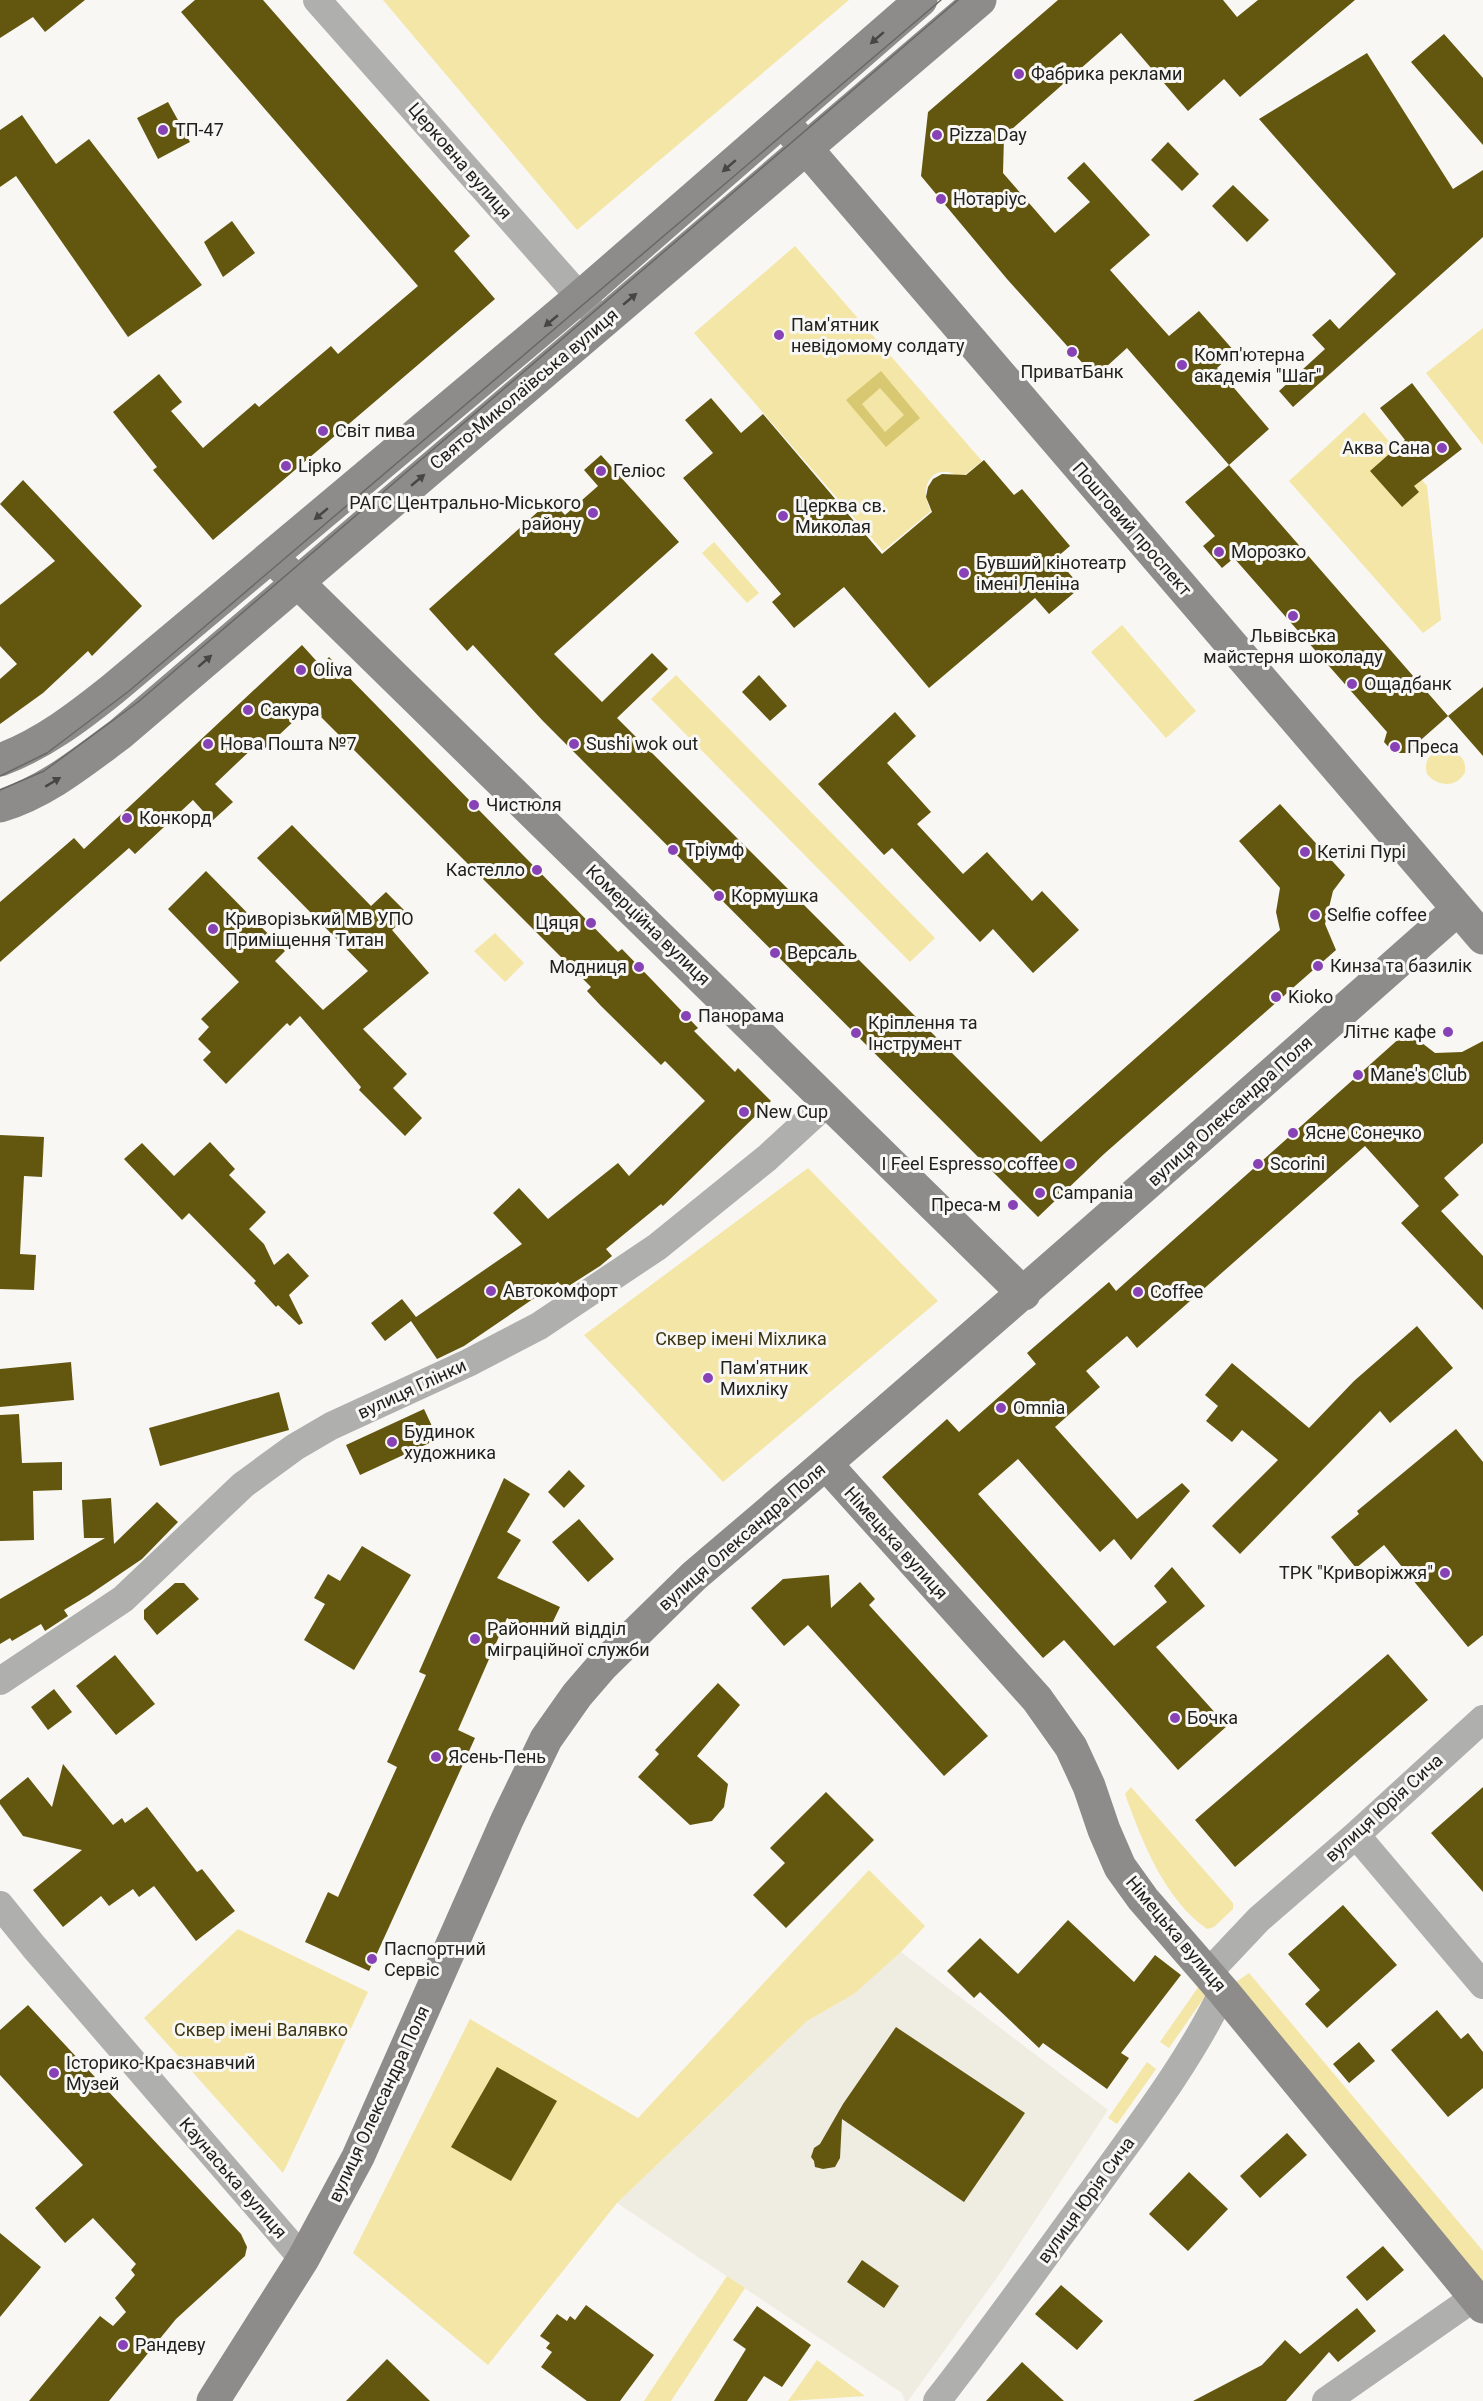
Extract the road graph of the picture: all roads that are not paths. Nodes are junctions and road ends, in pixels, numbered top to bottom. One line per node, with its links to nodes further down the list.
1 (317, 0): 6 (street, Церковна вулиця)
2 (921, 0): 4 (street, Свято-Миколаївська вулиця, one-way to 4)
3 (981, 0): 5 (street, Свято-Миколаївська вулиця)
4 (782, 120): 5 (street, Поштовий проспект); 6 (street, Свято-Миколаївська вулиця, one-way to 6)
5 (807, 150): 7 (street, Свято-Миколаївська вулиця, one-way to 5); 12 (street, Поштовий проспект)
6 (579, 297): 7 (street, Церковна вулиця); 8 (street, Свято-Миколаївська вулиця, one-way to 8)
7 (602, 322): 9 (street, Свято-Миколаївська вулиця, one-way to 7)
8 (271, 557): 9 (street, Комерційна вулиця); 10 (street, Свято-Миколаївська вулиця)
9 (298, 583): 11 (street, Свято-Миколаївська вулиця, one-way to 9); 14 (street, Комерційна вулиця)
10 (0, 760)
11 (0, 806)
12 (1458, 909): 13 (street, Поштовий проспект); 15 (street, вулиця Олександра Поля)
13 (1483, 938)
14 (828, 1102): 15 (street, Комерційна вулиця); 17 (street, вулиця Глінки)
15 (1024, 1294): 16 (street, вулиця Олександра Поля)
16 (826, 1464): 21 (street, Німецька вулиця); 23 (street, вулиця Олександра Поля)
17 (0, 1681)
18 (1483, 1719): 19 (street, вулиця Юрія Сича)
19 (1356, 1835): 21 (street, вулиця Юрія Сича); 22 (street)
20 (0, 1905): 23 (street, Каунаська вулиця)
21 (1216, 1982): 24 (street, Німецька вулиця); 26 (street, вулиця Юрія Сича)
22 (1483, 1985)
23 (303, 2259): 25 (street, вулиця Олександра Поля)
24 (1479, 2302): 27 (street)
25 (213, 2401)
26 (937, 2401)
27 (1326, 2401)

